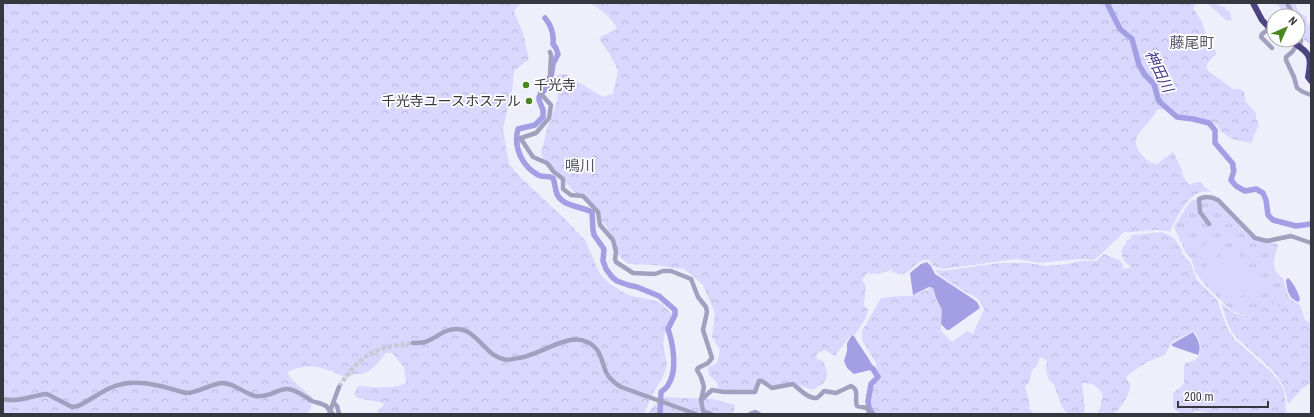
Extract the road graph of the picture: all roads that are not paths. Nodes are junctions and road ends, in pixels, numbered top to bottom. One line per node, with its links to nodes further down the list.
1 (1252, 3): 2 (highway)
2 (1266, 24)
3 (1266, 32): 4 (street)
4 (1266, 43)
5 (1296, 48): 10 (street)
6 (1302, 48): 8 (highway)
7 (550, 52): 16 (street)
8 (1310, 60): 9 (highway)
9 (1311, 81)
10 (1311, 95)
11 (1209, 224): 12 (street)
12 (1311, 243)
13 (413, 343): 21 (street)
14 (339, 388): 17 (street)
15 (3, 399): 19 (street, bridge)
16 (701, 400): 22 (street); 25 (street)
17 (334, 403): 18 (street); 20 (street)
18 (329, 414)
19 (333, 414)
20 (340, 414)
21 (696, 414)
22 (711, 414)
23 (750, 414): 24 (street)
24 (759, 414)
25 (870, 414)

